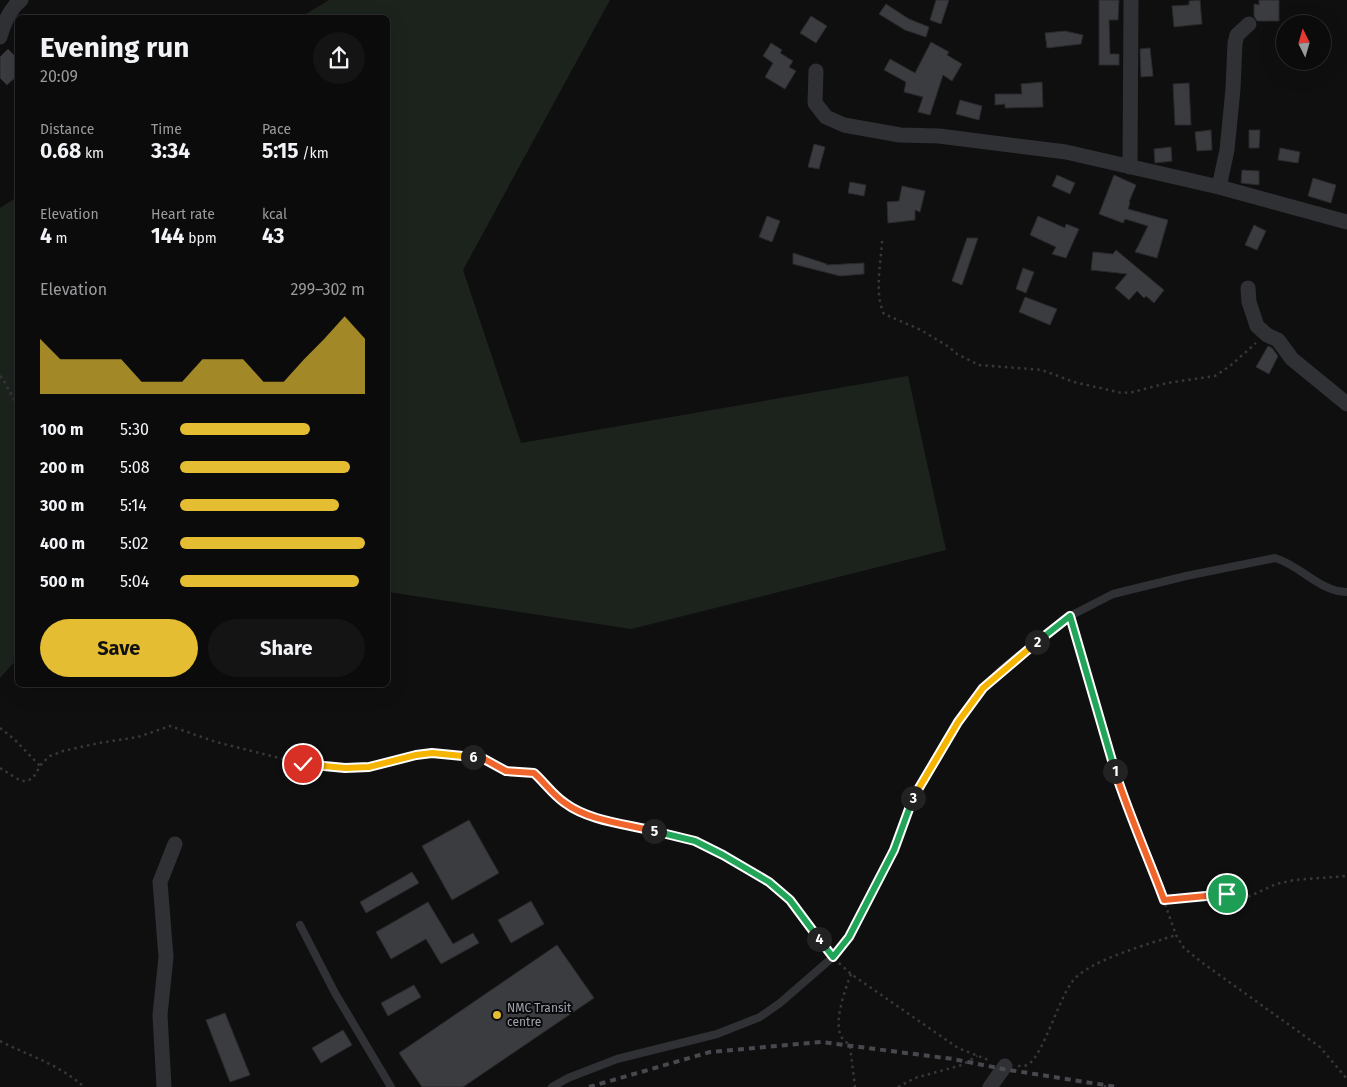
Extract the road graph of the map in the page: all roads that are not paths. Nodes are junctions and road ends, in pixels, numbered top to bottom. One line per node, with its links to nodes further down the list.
1 (21, 0): 4 (street)
2 (1131, 0): 6 (street)
3 (1249, 24): 7 (street)
4 (0, 37)
5 (816, 71): 6 (street)
6 (1130, 167): 7 (street)
7 (1219, 188): 8 (street)
8 (1347, 222)
9 (1248, 288): 10 (street)
10 (1347, 404)
11 (1347, 592): 17 (lane)
12 (176, 844): 15 (street)
13 (300, 925): 16 (lane)
14 (1005, 1066): 18 (street)
15 (164, 1087)
16 (390, 1087)
17 (552, 1087)
18 (990, 1087)

